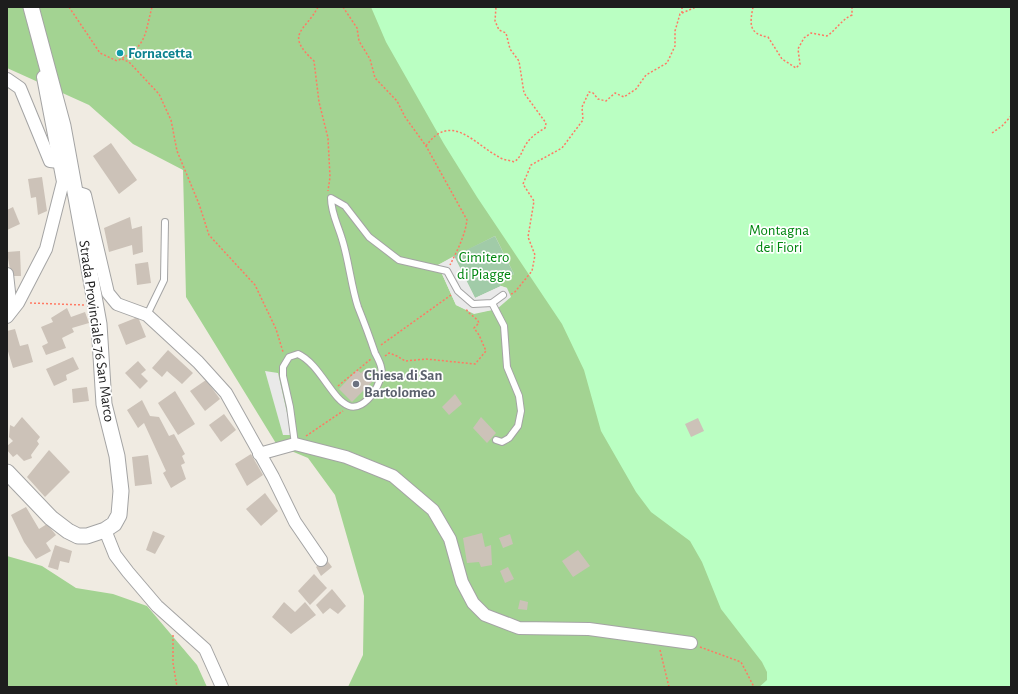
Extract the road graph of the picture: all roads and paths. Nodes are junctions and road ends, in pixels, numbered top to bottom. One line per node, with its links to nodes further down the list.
1 (32, 7): 12 (street, Strada Provinciale 76 San Marco)
2 (69, 7): 13 (path)
3 (152, 7): 13 (path)
4 (318, 7): 20 (path)
5 (343, 7): 17 (path)
6 (496, 7): 17 (path)
7 (682, 7): 11 (path)
8 (696, 7): 11 (path)
9 (753, 7): 10 (path)
10 (852, 7)
11 (682, 13): 25 (path)
12 (41, 40): 18 (street); 19 (street, Strada Provinciale 76 San Marco)
13 (122, 59): 32 (path)
14 (7, 79): 18 (street)
15 (1011, 116): 16 (path)
16 (992, 133)
17 (426, 146): 22 (path)
18 (59, 162): 29 (street)
19 (75, 192): 28 (street, Strada Provinciale 76 San Marco); 30 (street)
20 (332, 198): 22 (lane); 31 (lane)
21 (165, 222): 30 (lane)
22 (447, 271): 24 (lane)
23 (7, 274): 29 (street)
24 (458, 291): 26 (lane); 31 (path)
25 (504, 295): 27 (lane)
26 (471, 302): 27 (lane); 31 (path)
27 (492, 303): 35 (lane)
28 (96, 305): 29 (path); 39 (street, Strada Provinciale 76 San Marco)
29 (12, 310)
30 (147, 315): 37 (street)
31 (378, 359): 33 (path); 34 (lane)
32 (285, 361): 33 (lane); 36 (lane)
33 (333, 391): 34 (lane)
34 (349, 406): 36 (path)
35 (496, 440)
36 (295, 444): 37 (street); 42 (street)
37 (259, 454): 40 (street)
38 (7, 472): 39 (street, Strada Provinciale 76 San Marco)
39 (105, 530): 41 (street)
40 (321, 560)
41 (172, 618): 44 (path); 45 (street)
42 (657, 638): 43 (street); 46 (path)
43 (691, 643): 47 (path)
44 (177, 687)
45 (222, 687)
46 (669, 687)
47 (754, 687)

